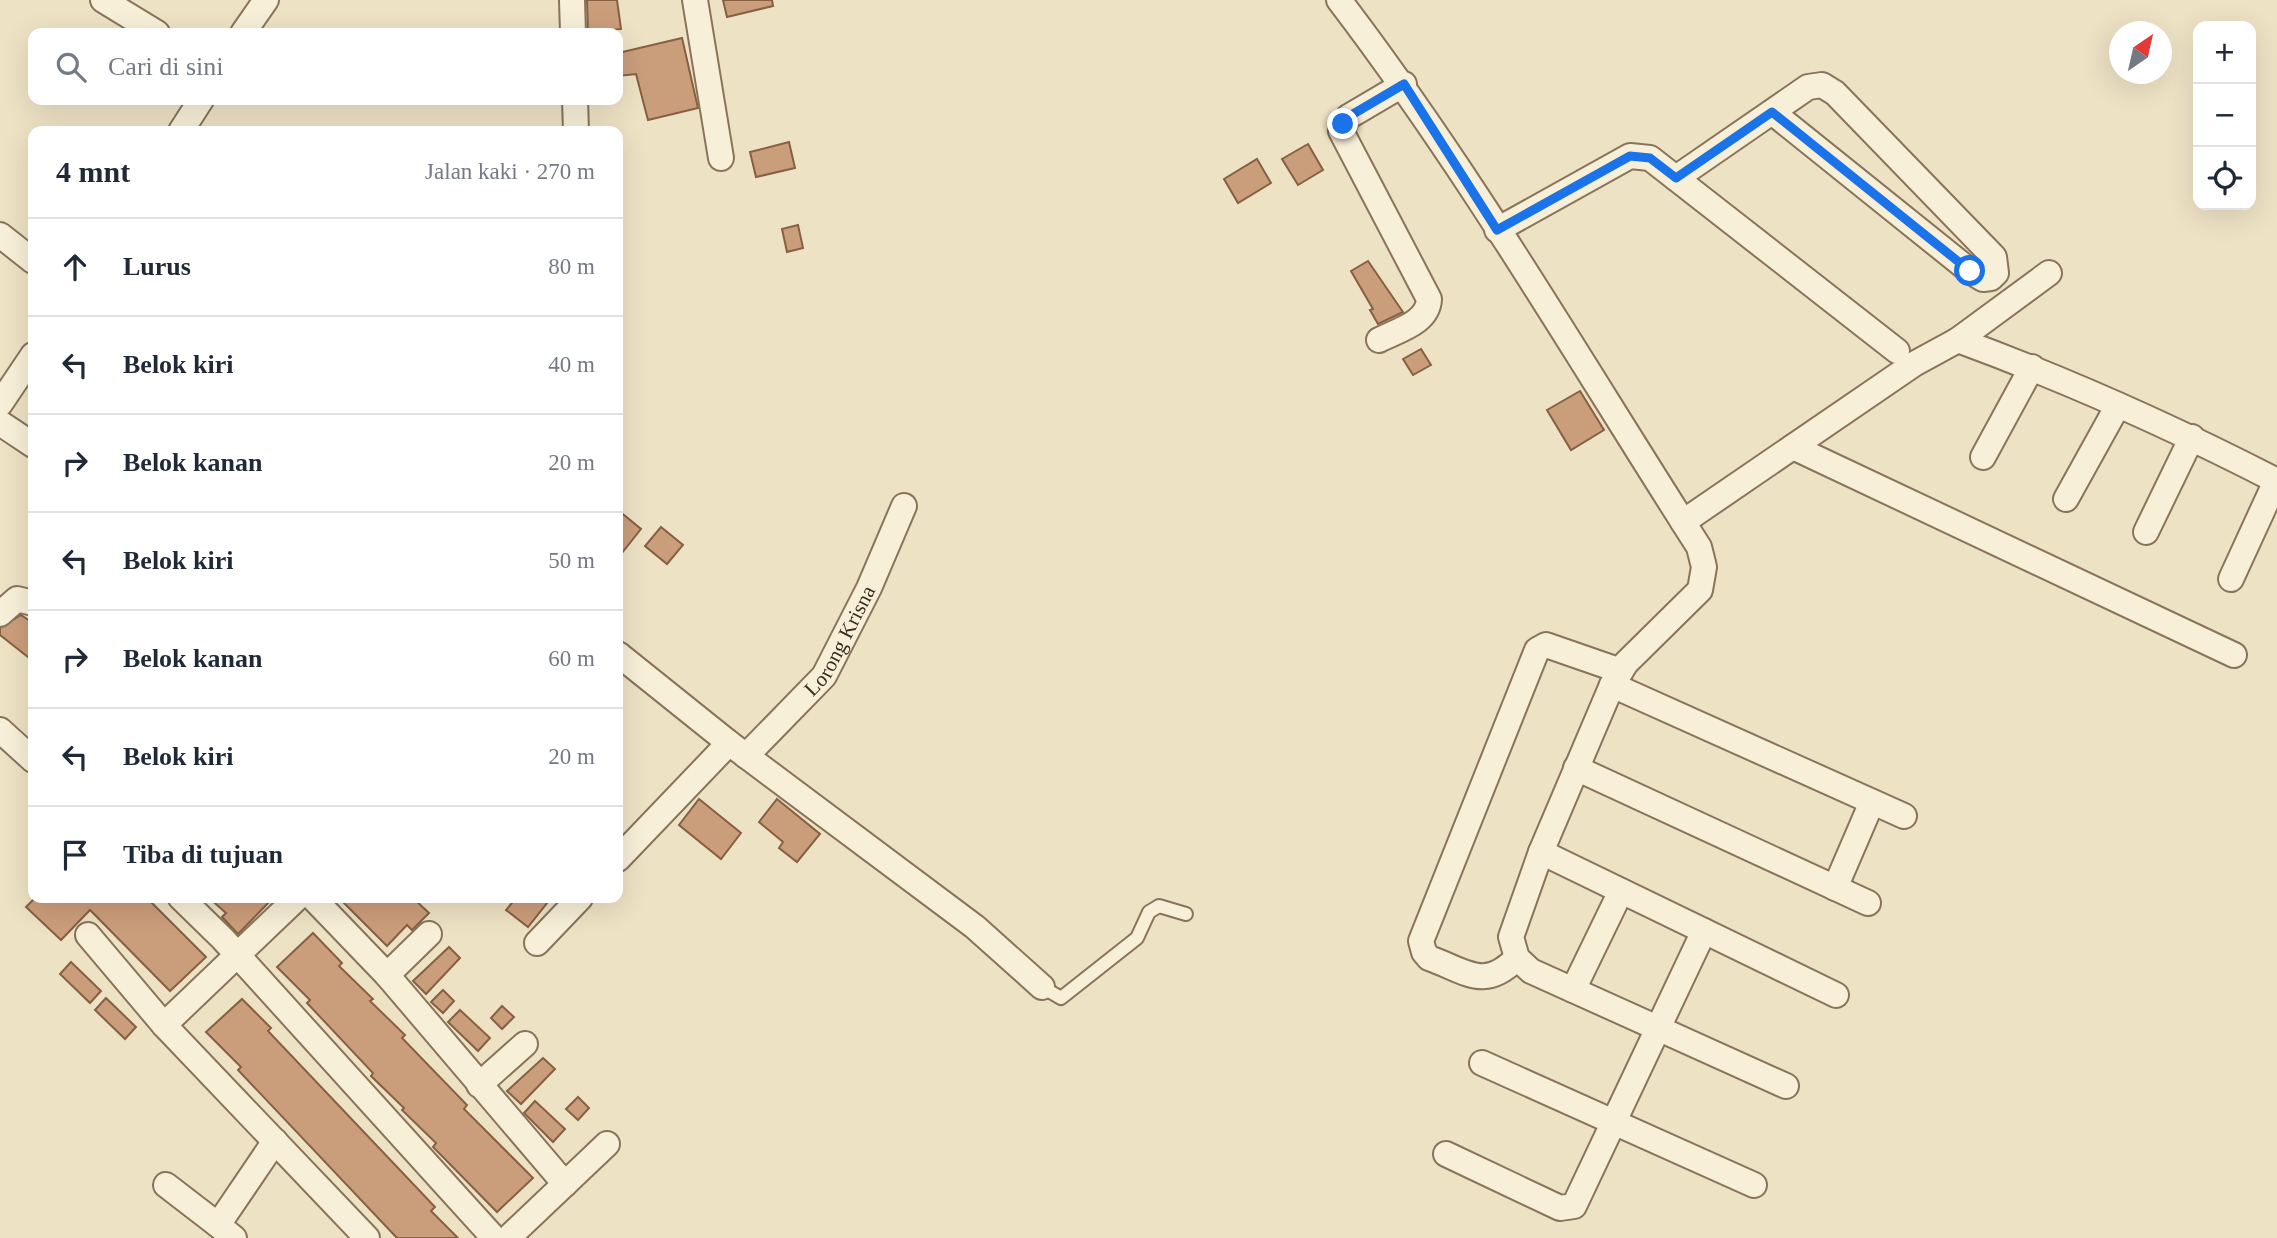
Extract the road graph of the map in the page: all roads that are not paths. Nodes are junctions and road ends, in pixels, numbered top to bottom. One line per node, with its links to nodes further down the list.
1 (103, 0): 6 (street)
2 (265, 0): 7 (street)
3 (572, 0): 8 (street)
4 (695, 0): 15 (street)
5 (1339, 0): 9 (street)
6 (149, 28)
7 (246, 28)
8 (573, 28)
9 (1404, 84): 17 (street); 21 (street)
10 (198, 105): 13 (street)
11 (575, 105): 14 (street)
12 (1772, 112): 12 (street); 16 (street)
13 (184, 126)
14 (576, 126)
15 (721, 158)
16 (1676, 178): 17 (street); 23 (street)
17 (1497, 230): 36 (street)
18 (0, 235): 19 (street)
19 (28, 257)
20 (2049, 273): 22 (street)
21 (1379, 340)
22 (1958, 340): 25 (street); 31 (street)
23 (1897, 351)
24 (28, 362): 26 (street)
25 (2032, 367): 27 (street); 32 (street)
26 (0, 404)
27 (2117, 407): 29 (street); 34 (street)
28 (0, 423): 30 (street)
29 (2192, 437): 33 (street); 37 (street)
30 (28, 442)
31 (1793, 447): 36 (street); 41 (street)
32 (1983, 457)
33 (2277, 481): 38 (street)
34 (2066, 499)
35 (904, 506): 45 (street, Lorong Krisna)
36 (1683, 522): 43 (street)
37 (2146, 532)
38 (2231, 579)
39 (28, 602): 40 (street)
40 (0, 614)
41 (2234, 655)
42 (623, 658): 45 (street)
43 (1616, 678): 47 (street); 48 (street); 65 (street)
44 (0, 730): 46 (street)
45 (737, 750): 51 (street, Lorong Krisna); 67 (street)
46 (28, 755)
47 (1576, 768): 50 (street); 52 (street)
48 (1872, 802): 49 (street); 52 (street)
49 (1904, 816)
50 (1541, 852): 53 (street); 65 (street)
51 (623, 854)
52 (1835, 888): 58 (street)
53 (1621, 891): 60 (street); 68 (street)
54 (186, 903): 64 (street)
55 (292, 903): 64 (street)
56 (318, 903): 66 (street)
57 (575, 903): 63 (street)
58 (1868, 903)
59 (1186, 914): 67 (lane)
60 (1704, 931): 69 (street); 71 (street)
61 (429, 934): 66 (street)
62 (88, 935): 70 (street)
63 (537, 943)
64 (236, 954): 70 (street); 85 (street)
65 (1517, 958): 68 (street)
66 (387, 975): 74 (street)
67 (1042, 987)
68 (1573, 990): 71 (street)
69 (1836, 995)
70 (164, 1026): 77 (street)
71 (1659, 1028): 75 (street); 76 (street)
72 (526, 1044): 74 (street)
73 (1482, 1063): 76 (street)
74 (479, 1085): 80 (street)
75 (1786, 1086)
76 (1614, 1122): 79 (street); 82 (street)
77 (275, 1141): 83 (street); 84 (street)
78 (607, 1144): 80 (street)
79 (1446, 1154)
80 (565, 1184): 86 (street)
81 (166, 1185): 83 (street)
82 (1754, 1185)
83 (226, 1232)
84 (367, 1238)
85 (494, 1238)
86 (508, 1238)

